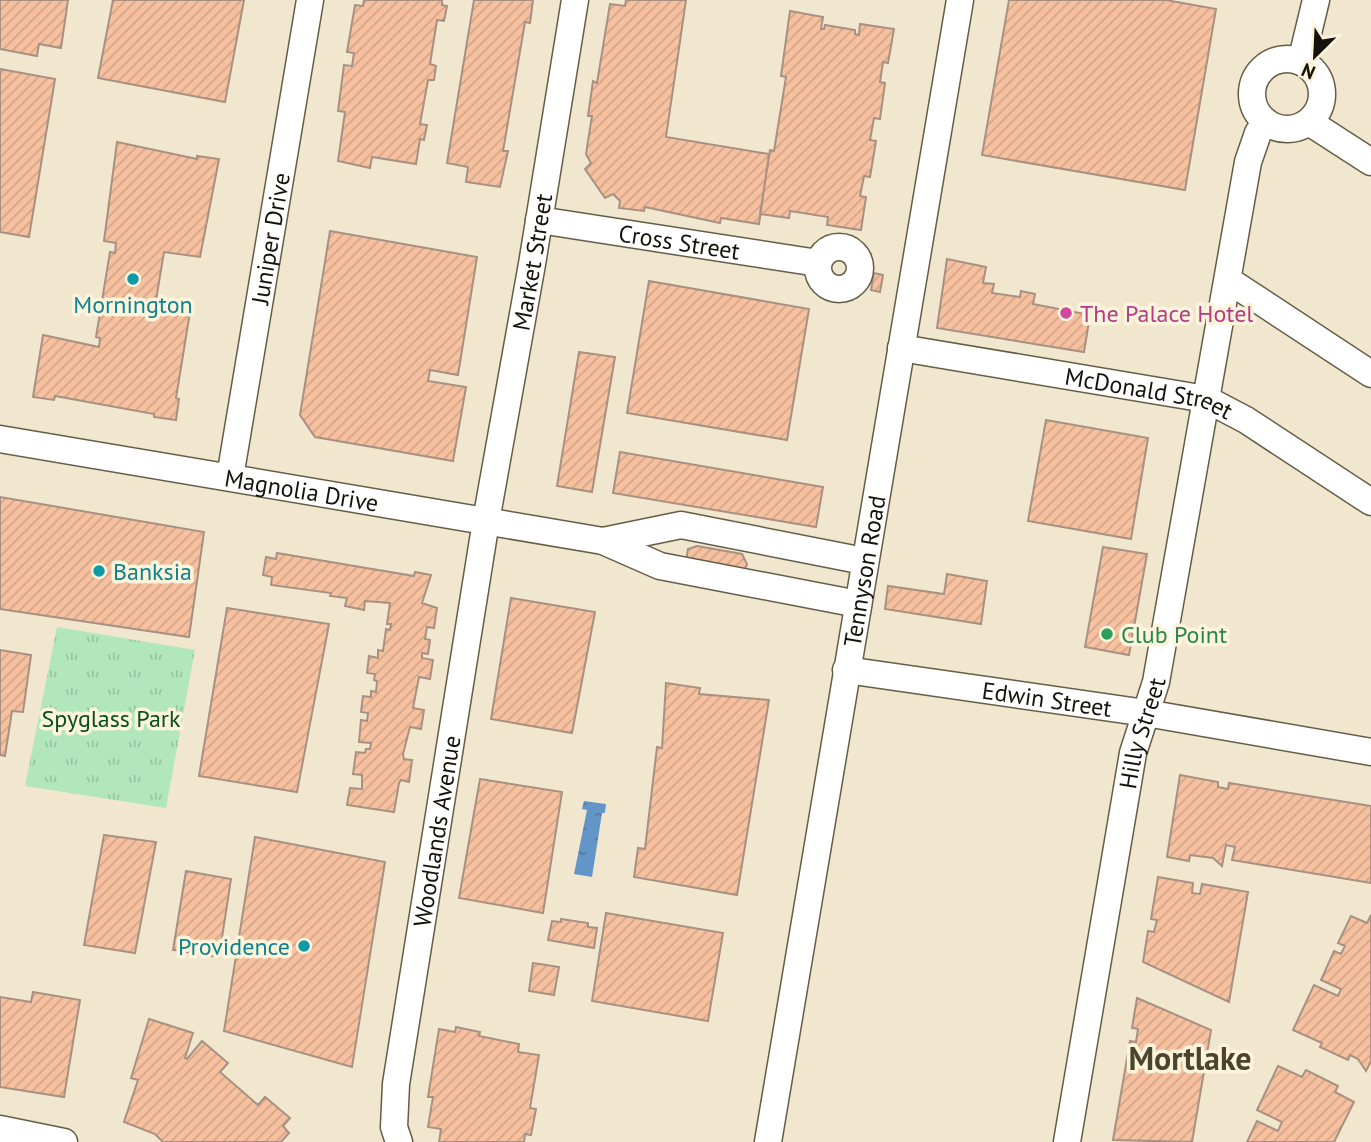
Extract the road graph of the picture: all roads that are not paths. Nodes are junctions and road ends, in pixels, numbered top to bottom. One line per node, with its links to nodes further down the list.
1 (310, 0): 16 (street, Juniper Drive)
2 (575, 0): 9 (street, Market Street)
3 (960, 0): 12 (street, Tennyson Road)
4 (1315, 0): 5 (street)
5 (1301, 62): 6 (street); 7 (street)
6 (1309, 121): 7 (street); 8 (street)
7 (1266, 122): 11 (street, Hilly Street)
8 (1371, 162)
9 (539, 220): 10 (street, Cross Street); 18 (street, Market Street)
10 (818, 263)
11 (1228, 280): 13 (street); 14 (street, Hilly Street)
12 (901, 348): 14 (street, McDonald Street); 20 (street, Tennyson Road)
13 (1371, 373)
14 (1206, 399): 17 (street, McDonald Street); 23 (street, Hilly Street)
15 (0, 439): 16 (street, Magnolia Drive)
16 (230, 477): 18 (street, Magnolia Drive)
17 (1371, 502)
18 (486, 521): 19 (street, Magnolia Drive); 27 (street, Woodlands Avenue)
19 (603, 541): 20 (street, Magnolia Drive); 21 (street, Magnolia Drive)
20 (864, 561): 21 (street, Tennyson Road)
21 (858, 604): 22 (street, Tennyson Road)
22 (846, 670): 23 (street, Edwin Street); 28 (street, Tennyson Road)
23 (1146, 713): 24 (street, Edwin Street); 29 (street, Hilly Street)
24 (1371, 752)
25 (0, 1129): 26 (street)
26 (64, 1142)
27 (399, 1142)
28 (768, 1142)
29 (1067, 1142)

